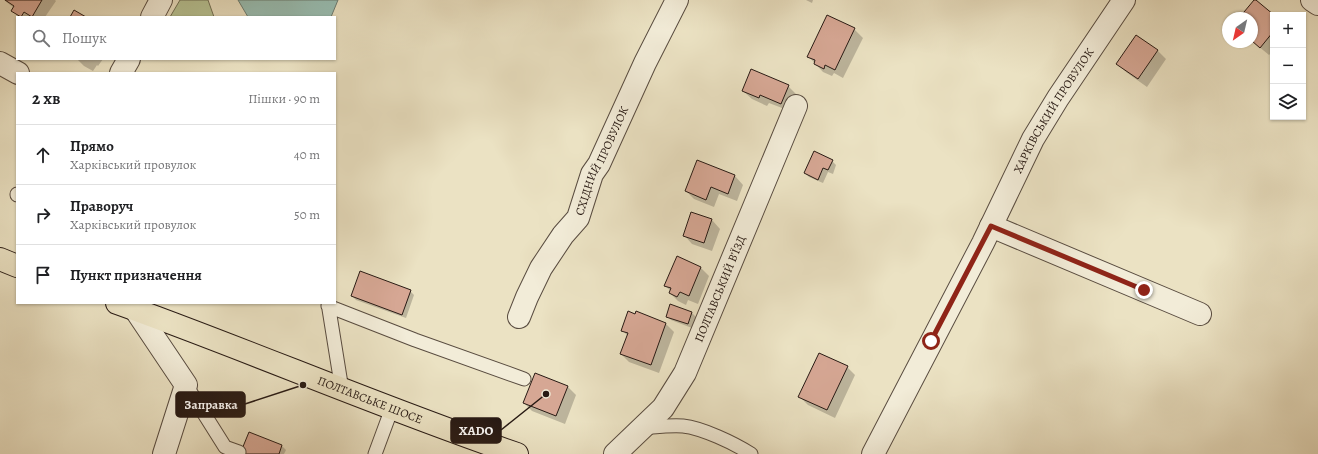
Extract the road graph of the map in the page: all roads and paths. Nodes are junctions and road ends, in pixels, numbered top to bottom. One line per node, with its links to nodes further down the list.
1 (161, 0): 6 (street)
2 (677, 0): 18 (street, СХІДНИЙ ПРОВУЛОК)
3 (1124, 0): 12 (street, ХАРКІВСЬКИЙ ПРОВУЛОК)
4 (1312, 0): 5 (street)
5 (1318, 4)
6 (153, 16)
7 (128, 60): 10 (street)
8 (0, 62): 9 (street)
9 (16, 72)
10 (122, 72)
11 (796, 106): 23 (street, ПОЛТАВСЬКИЙ В’ЇЗД)
12 (991, 226): 17 (street); 30 (street, ХАРКІВСЬКИЙ ПРОВУЛОК)
13 (0, 259): 14 (highway)
14 (16, 266)
15 (328, 304): 19 (lane); 21 (lane)
16 (128, 305): 20 (street, ПОЛТАВСЬКЕ ШОСЕ); 21 (highway, ПОЛТАВСЬКЕ ШОСЕ)
17 (1200, 314)
18 (519, 317)
19 (524, 379)
20 (186, 385): 24 (lane); 25 (street)
21 (342, 390): 22 (highway, ПОЛТАВСЬКЕ ШОСЕ)
22 (392, 408): 26 (lane); 27 (highway, ПОЛТАВСЬКЕ ШОСЕ)
23 (642, 428): 28 (street, ПОЛТАВСЬКИЙ В’ЇЗД); 29 (lane)
24 (239, 452)
25 (164, 454)
26 (375, 454)
27 (517, 454)
28 (615, 454)
29 (751, 454)
30 (873, 454)

